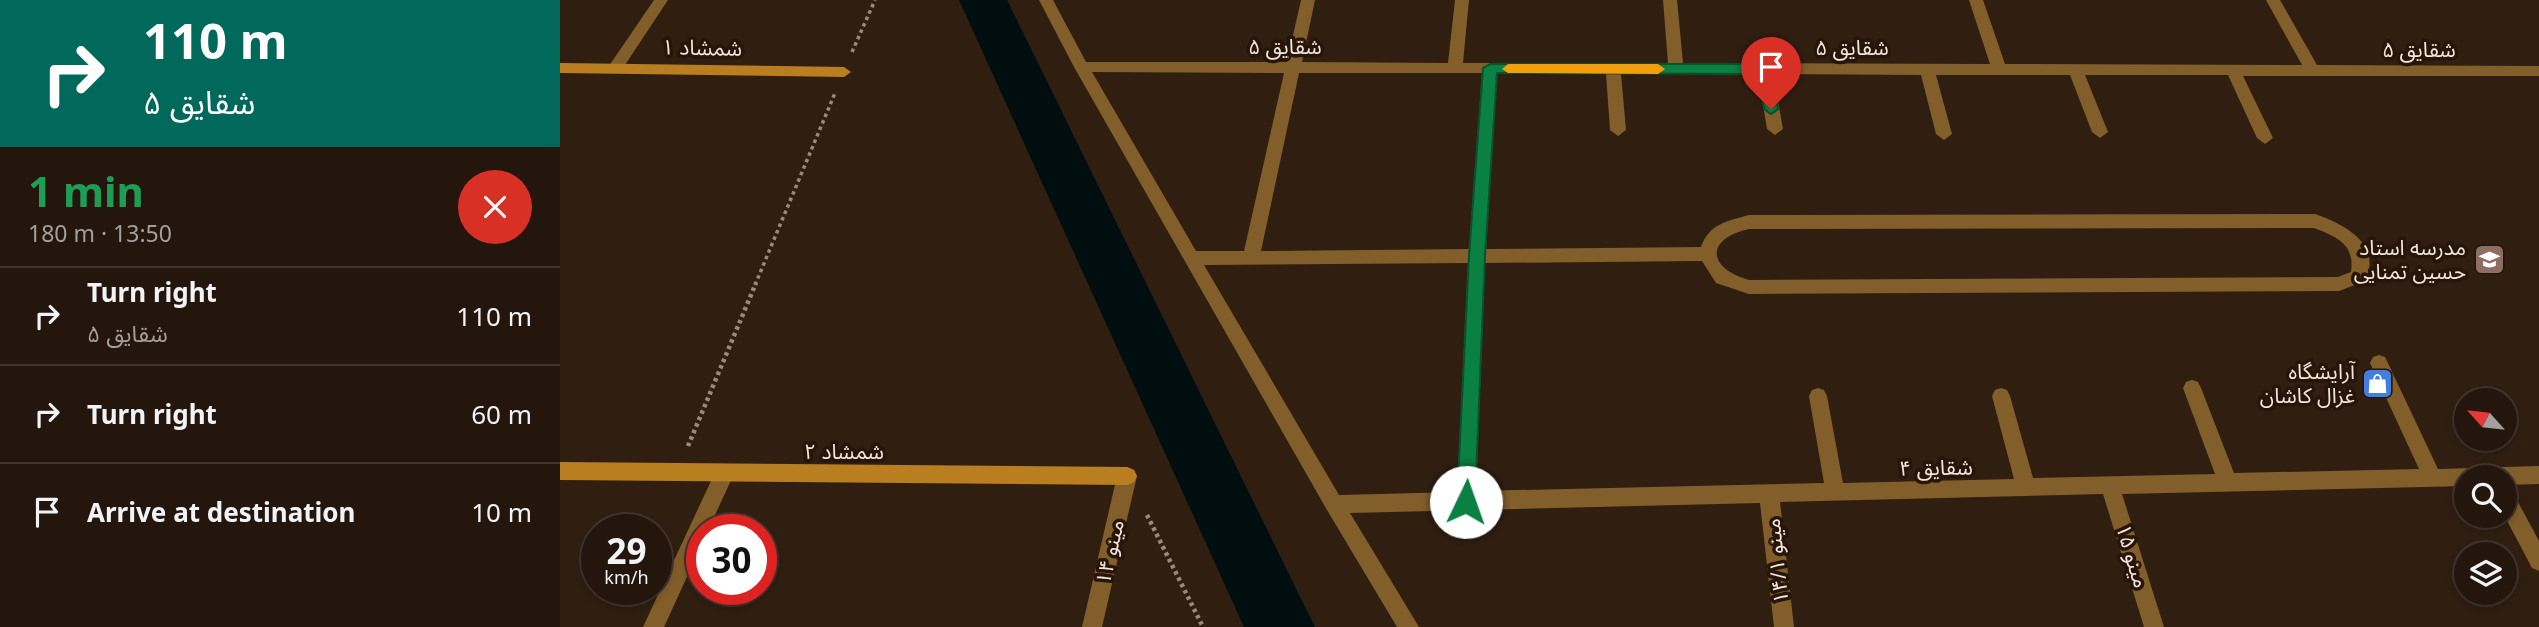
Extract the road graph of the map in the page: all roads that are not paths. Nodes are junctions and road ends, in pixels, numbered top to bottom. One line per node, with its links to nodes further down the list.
1 (661, 0): 8 (street)
2 (1046, 0): 9 (street)
3 (1308, 0): 11 (street)
4 (1462, 0): 12 (street)
5 (1670, 0): 15 (street)
6 (1976, 0): 18 (street)
7 (2273, 0): 21 (street)
8 (616, 67): 10 (street, شمشاد ۱); 23 (street, شمشاد ۱)
9 (1082, 67): 11 (street, شقایق ۵); 31 (street)
10 (560, 68)
11 (1293, 68): 12 (street, شقایق ۵); 32 (street)
12 (1455, 68): 13 (street, شقایق ۵)
13 (1490, 68): 14 (street, شقایق ۵); 30 (street)
14 (1612, 69): 15 (street, شقایق ۵); 25 (street)
15 (1676, 69): 16 (street, شقایق ۵)
16 (1765, 69): 17 (street, شقایق ۵); 24 (street)
17 (1927, 69): 18 (street, شقایق ۵); 27 (street)
18 (1998, 69): 19 (street, شقایق ۵)
19 (2076, 70): 20 (street, شقایق ۵); 26 (street)
20 (2233, 70): 21 (street, شقایق ۵); 28 (street)
21 (2312, 70): 22 (street, شقایق ۵)
22 (2539, 71)
23 (844, 72)
24 (1775, 129)
25 (1618, 130)
26 (2100, 132)
27 (1944, 134)
28 (2265, 138)
29 (1709, 254): 29 (street); 30 (street)
30 (1477, 256): 32 (street); 49 (street)
31 (1192, 258): 32 (street); 50 (street)
32 (1251, 258)
33 (2379, 363): 42 (street)
34 (2192, 388): 44 (street)
35 (1818, 396): 47 (street)
36 (2001, 396): 46 (street)
37 (560, 471): 38 (street, شمشاد ۲)
38 (724, 474): 40 (street, شمشاد ۲); 53 (street)
39 (2539, 475): 41 (street, شقایق ۴)
40 (1128, 476): 54 (street, مینو ۱۴)
41 (2517, 476)
42 (2433, 478): 43 (street, شقایق ۴); 44 (street, شقایق ۴)
43 (2454, 478)
44 (2228, 483): 45 (street, شقایق ۴)
45 (2110, 486): 46 (street, شقایق ۴); 57 (street, مینو ۱۵)
46 (2026, 488): 47 (street, شقایق ۴)
47 (1835, 493): 48 (street, شقایق ۴)
48 (1769, 495): 49 (street, شقایق ۴); 56 (street, مینو ۱۴/۱)
49 (1466, 502): 50 (street, شقایق ۴)
50 (1334, 504): 55 (street)
51 (2517, 520): 52 (street)
52 (2539, 561)
53 (653, 627)
54 (1092, 627)
55 (1409, 627)
56 (1784, 627)
57 (2154, 627)

